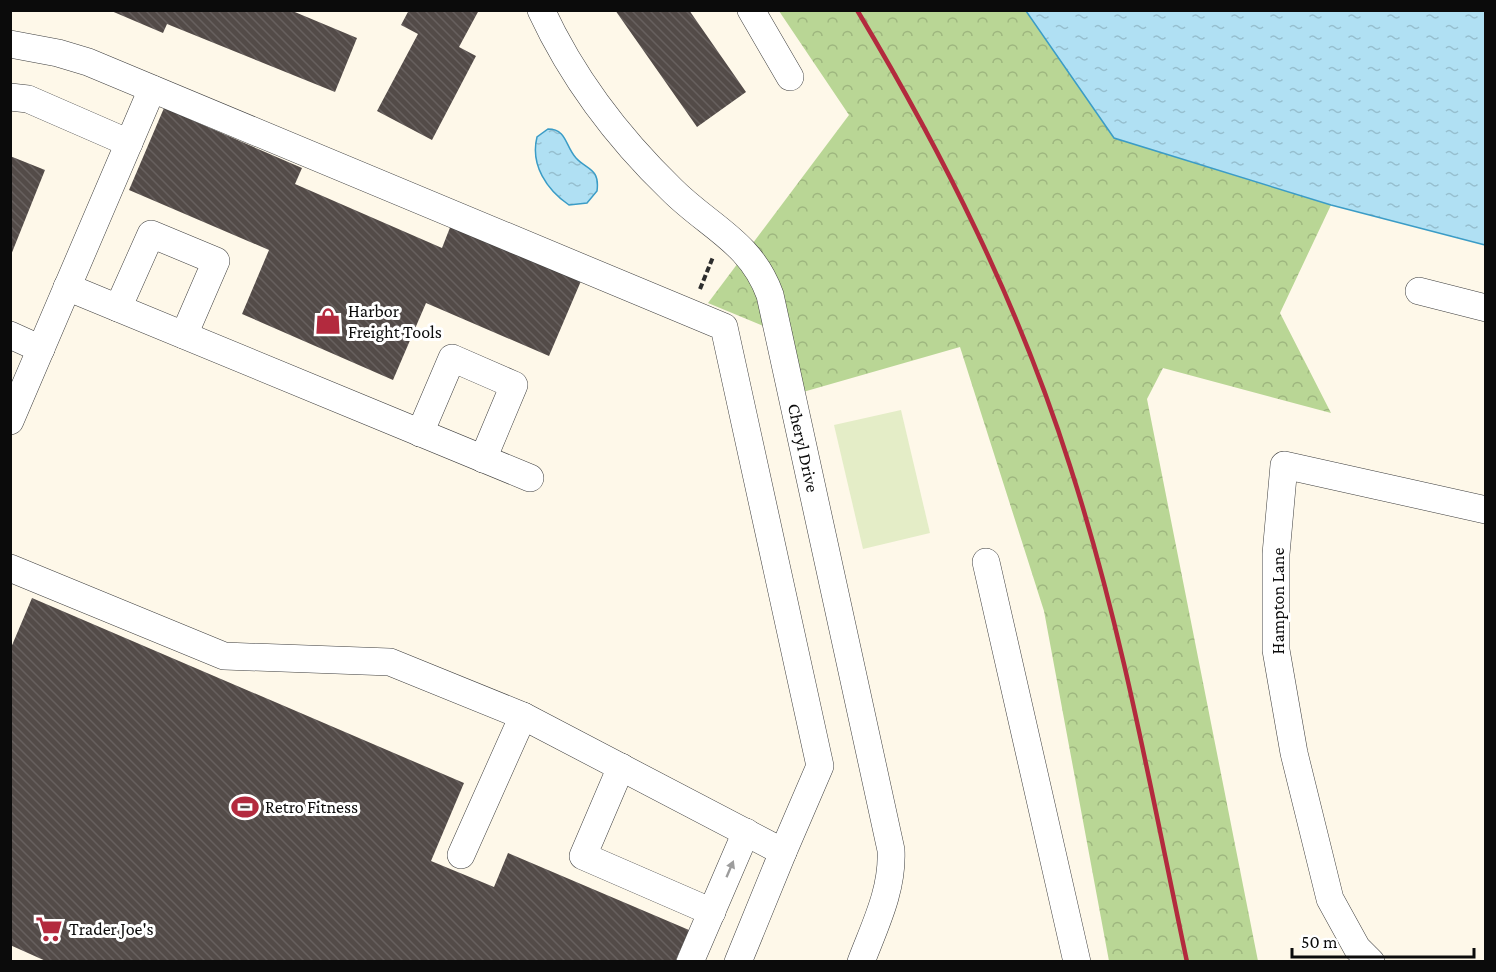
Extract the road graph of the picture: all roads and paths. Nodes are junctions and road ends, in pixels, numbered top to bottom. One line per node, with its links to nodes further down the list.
1 (541, 10): 8 (street, Cheryl Drive)
2 (751, 10): 4 (street)
3 (10, 44): 5 (street)
4 (790, 77)
5 (152, 88): 7 (street); 13 (street)
6 (10, 97): 7 (street)
7 (129, 143): 9 (street)
8 (724, 232): 13 (path); 32 (street, Cheryl Drive)
9 (67, 287): 11 (street); 16 (street)
10 (1419, 291): 12 (street)
11 (118, 308): 15 (street); 15 (street)
12 (1485, 308)
13 (690, 312): 27 (street)
14 (10, 334): 16 (street)
15 (184, 335): 18 (street)
16 (41, 349): 17 (street)
17 (10, 421)
18 (420, 433): 19 (street); 19 (street)
19 (483, 459): 20 (street)
20 (530, 478)
21 (1485, 510): 34 (street, Hampton Lane)
22 (986, 562): 33 (street)
23 (10, 568): 24 (street)
24 (523, 716): 25 (street); 28 (street)
25 (621, 767): 26 (street); 29 (street)
26 (746, 832): 27 (street); 29 (street, one-way to 26)
27 (783, 852): 31 (street)
28 (460, 855)
29 (712, 912): 30 (street)
30 (690, 962)
31 (738, 962)
32 (861, 962)
33 (1077, 962)
34 (1371, 962)

